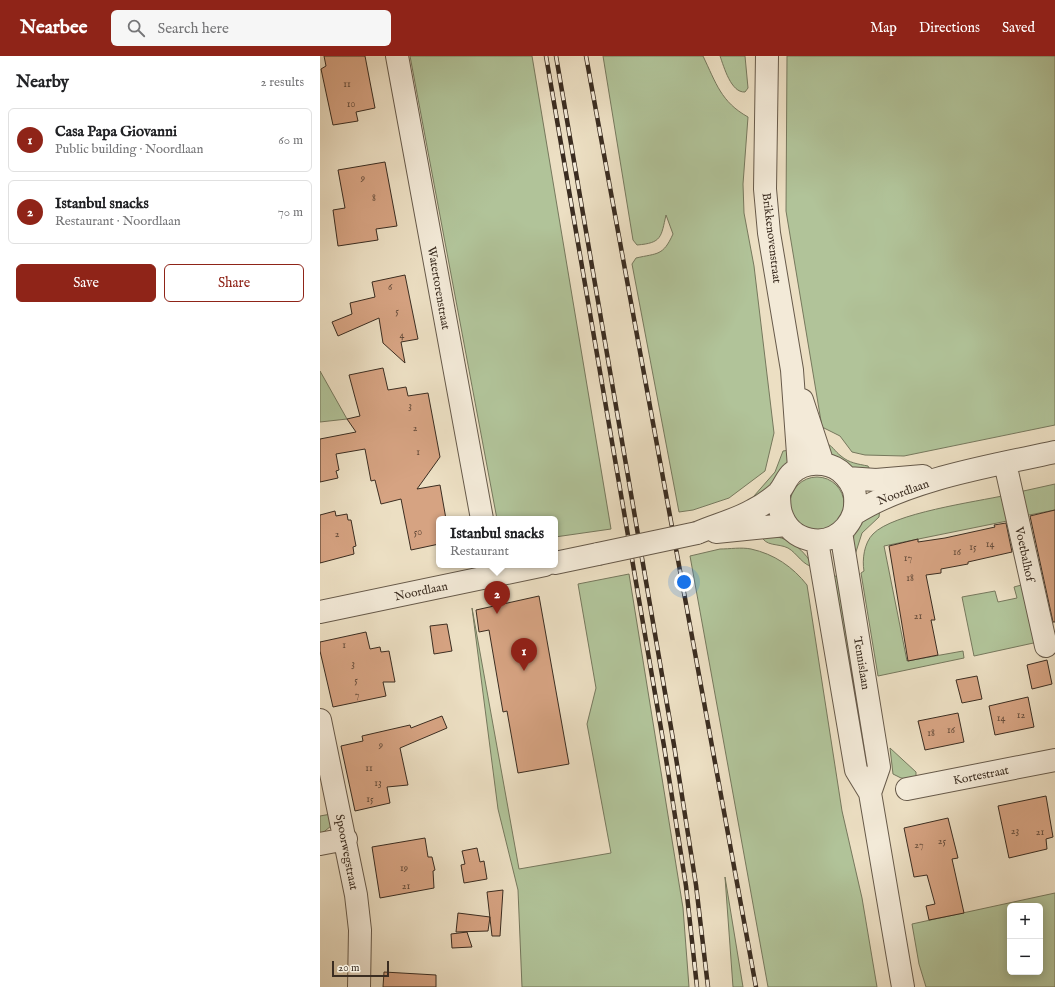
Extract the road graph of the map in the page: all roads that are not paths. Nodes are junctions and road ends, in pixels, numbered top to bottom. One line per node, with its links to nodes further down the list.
1 (397, 56): 12 (street, Watertorenstraat)
2 (766, 56): 3 (street, Brikkenovenstraat)
3 (792, 370): 6 (street, Brikkenovenstraat); 7 (street, Brikkenovenstraat)
4 (1055, 452): 5 (street, Noordlaan)
5 (1005, 463): 8 (street, Noordlaan); 21 (street, Voetbalhof)
6 (823, 464): 7 (street); 9 (street)
7 (799, 468): 10 (street)
8 (954, 474): 9 (street, Noordlaan); 11 (street, Noordlaan)
9 (848, 478): 11 (street)
10 (779, 492): 13 (street); 15 (street)
11 (854, 514): 14 (street, Noordlaan)
12 (481, 516)
13 (786, 525): 15 (street); 16 (street)
14 (841, 532): 16 (street); 25 (street, Tennislaan)
15 (696, 533): 17 (street, bridge)
16 (817, 541): 25 (street, Tennislaan)
17 (558, 562)
18 (513, 568): 19 (street, Noordlaan)
19 (492, 570): 20 (street, Noordlaan)
20 (320, 612)
21 (1046, 646)
22 (320, 720): 26 (street, Spoorwegstraat)
23 (1055, 760): 24 (street, Kortestraat)
24 (907, 789)
25 (870, 793): 29 (street, Tennislaan)
26 (346, 839): 27 (street); 28 (street, Spoorwegstraat)
27 (320, 844)
28 (359, 987)
29 (903, 987)

